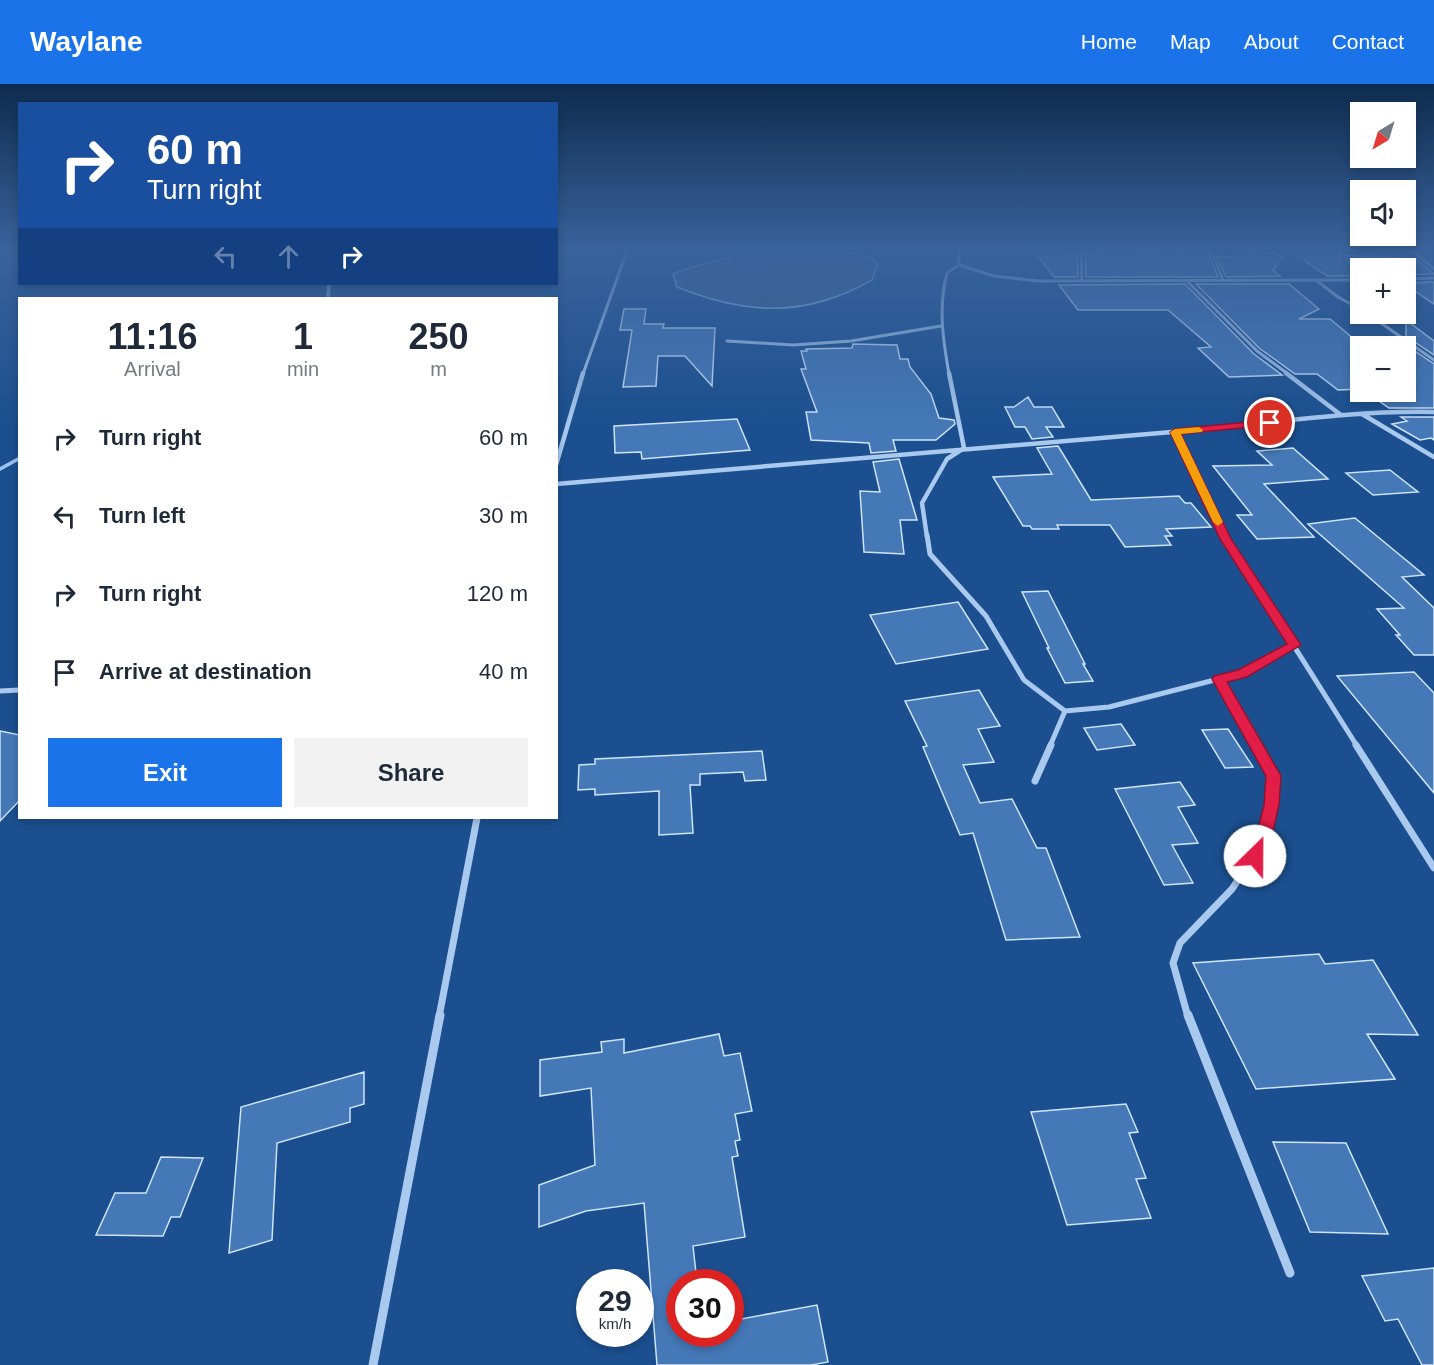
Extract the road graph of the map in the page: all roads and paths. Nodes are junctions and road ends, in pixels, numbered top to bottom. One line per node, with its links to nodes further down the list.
1 (606, 308): 14 (street)
2 (940, 308): 5 (street)
3 (1215, 308): 10 (street)
4 (1382, 324): 7 (street)
5 (941, 326): 6 (street); 12 (street)
6 (727, 341)
7 (1434, 360)
8 (1434, 412): 9 (street)
9 (1362, 414): 10 (street); 13 (street)
10 (1341, 416): 11 (street)
11 (1175, 432): 12 (street); 16 (street)
12 (964, 447): 15 (street); 20 (street)
13 (1434, 457)
14 (558, 458)
15 (558, 484)
16 (1294, 645): 17 (street); 23 (street)
17 (1219, 679): 20 (street); 24 (street)
18 (18, 690): 19 (street)
19 (0, 691)
20 (1065, 711): 21 (street)
21 (1035, 781)
22 (477, 819): 25 (street)
23 (1434, 868)
24 (1290, 1273)
25 (373, 1365)

